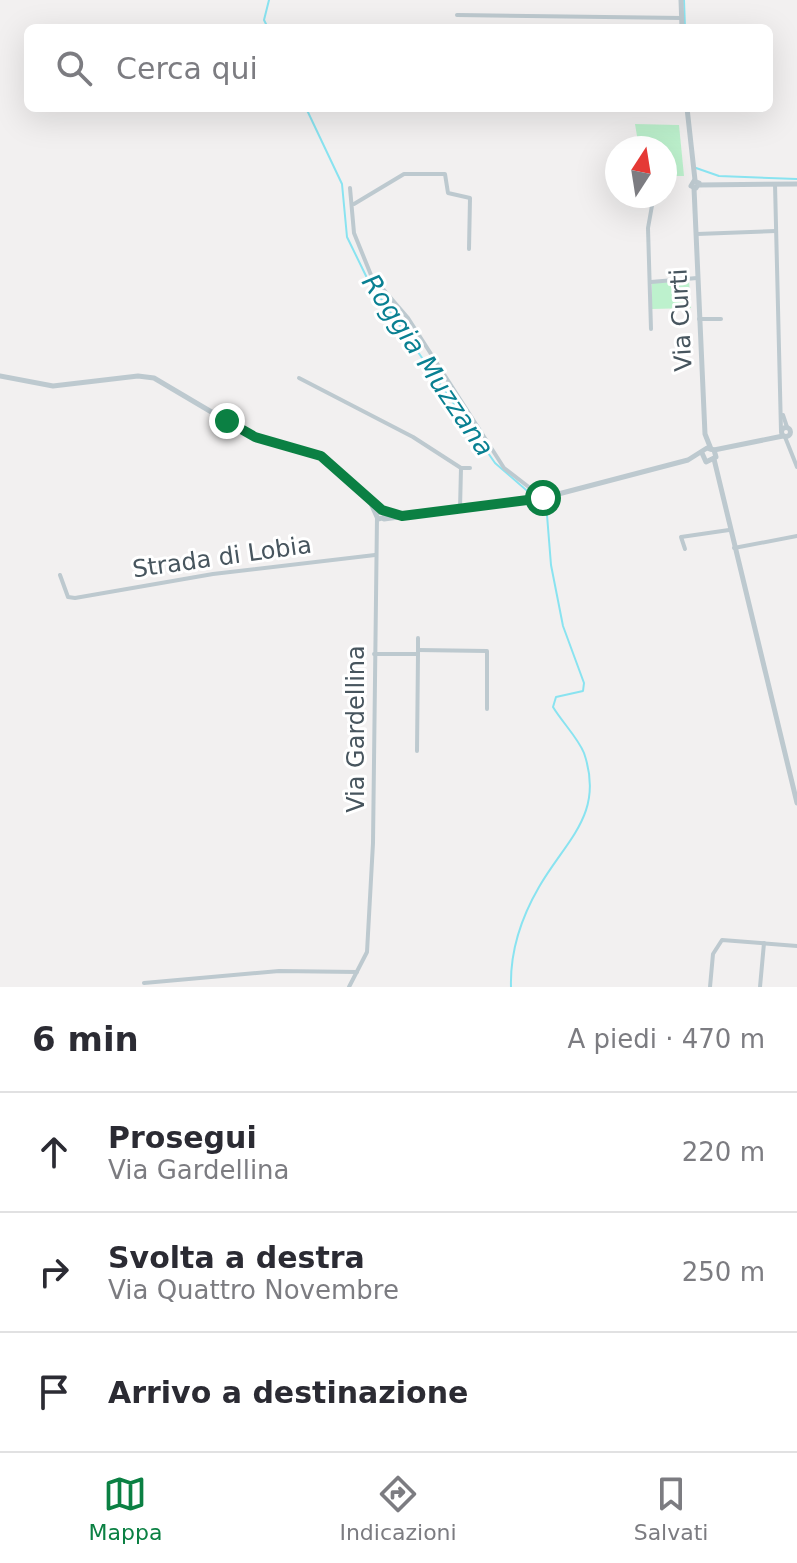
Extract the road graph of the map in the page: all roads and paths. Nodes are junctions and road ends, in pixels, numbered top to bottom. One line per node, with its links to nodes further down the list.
1 (681, 0): 3 (street)
2 (457, 15): 3 (street)
3 (682, 18): 4 (street)
4 (682, 24)
5 (687, 112): 8 (street, Via Curti)
6 (775, 184): 7 (street); 8 (street); 12 (street)
7 (797, 184)
8 (696, 185): 13 (street, Via Curti)
9 (350, 188): 10 (street)
10 (354, 204): 14 (street); 34 (street)
11 (652, 208): 16 (street)
12 (776, 231): 13 (street); 23 (street)
13 (694, 234): 15 (street, Via Curti)
14 (469, 249)
15 (697, 278): 16 (street); 17 (street, Via Curti)
16 (651, 282): 19 (street)
17 (699, 319): 18 (street); 24 (street, Via Curti)
18 (721, 319)
19 (651, 329)
20 (0, 376): 36 (street)
21 (299, 378): 31 (street)
22 (797, 428): 23 (street)
23 (785, 432): 25 (street); 30 (street)
24 (712, 449): 25 (street); 26 (street); 27 (street)
25 (727, 450): 27 (street)
26 (702, 453): 28 (street); 29 (street)
27 (715, 459): 29 (street); 33 (street)
28 (688, 460): 29 (street); 34 (street)
29 (706, 462): 33 (street)
30 (797, 467)
31 (461, 468): 32 (street); 35 (street)
32 (470, 468)
33 (715, 471): 37 (street)
34 (541, 499): 35 (street)
35 (460, 509): 36 (street)
36 (381, 515): 41 (street, Via Gardellina)
37 (729, 530): 39 (street); 40 (street)
38 (797, 536): 39 (street)
39 (734, 548): 48 (street)
40 (685, 549)
41 (375, 555): 42 (street, Strada di Lobia); 45 (street, Via Gardellina)
42 (60, 575)
43 (418, 638): 44 (street)
44 (418, 652): 45 (street); 46 (street); 47 (street)
45 (374, 654): 51 (street, Via Gardellina)
46 (487, 709)
47 (417, 751)
48 (797, 803)
49 (764, 943): 50 (street); 54 (street); 55 (street)
50 (797, 946)
51 (357, 972): 52 (street); 53 (street)
52 (144, 983)
53 (349, 987)
54 (710, 987)
55 (760, 987)

